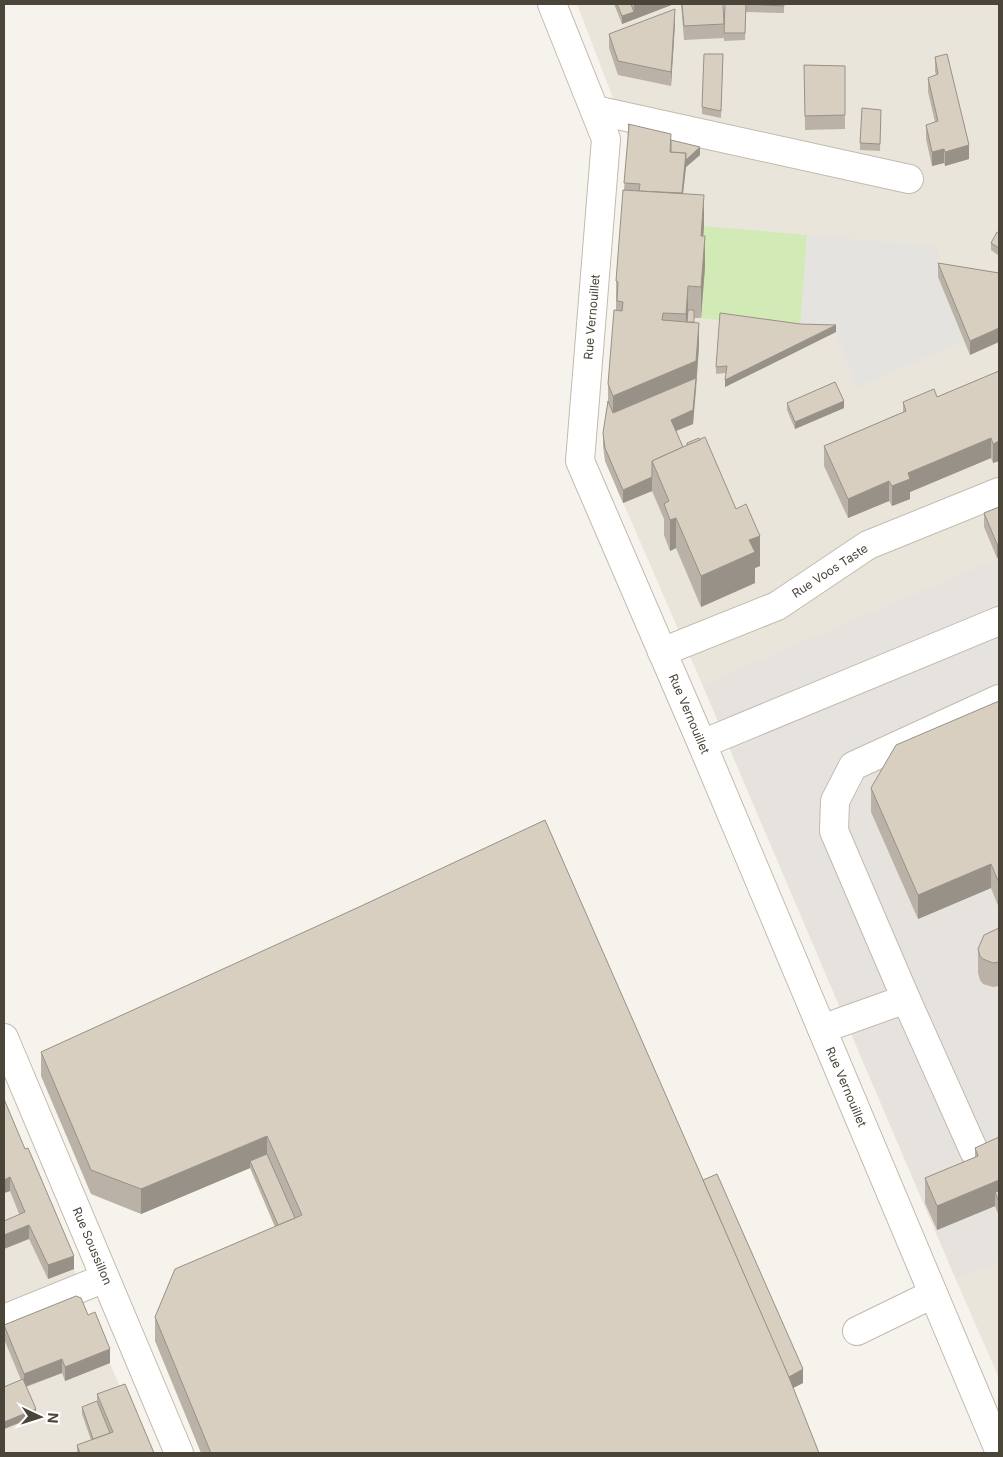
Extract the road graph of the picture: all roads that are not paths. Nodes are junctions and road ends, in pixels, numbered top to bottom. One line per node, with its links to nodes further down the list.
1 (552, 4): 2 (street, Rue Vernouillet)
2 (595, 110): 3 (street); 6 (street, Rue Vernouillet)
3 (909, 179)
4 (999, 492): 6 (street, Rue Voos Taste)
5 (999, 621): 8 (street)
6 (662, 652): 8 (street, Rue Vernouillet)
7 (999, 699): 9 (street)
8 (702, 744): 10 (street, Rue Vernouillet)
9 (906, 999): 10 (street); 12 (street)
10 (822, 1029): 14 (street, Rue Vernouillet)
11 (4, 1038): 13 (street, Rue Soussillon)
12 (974, 1151)
13 (105, 1278): 15 (street); 18 (street, Rue Soussillon)
14 (934, 1294): 16 (street); 17 (street, Rue Vernouillet)
15 (4, 1319)
16 (857, 1330)
17 (999, 1450)
18 (179, 1453)

